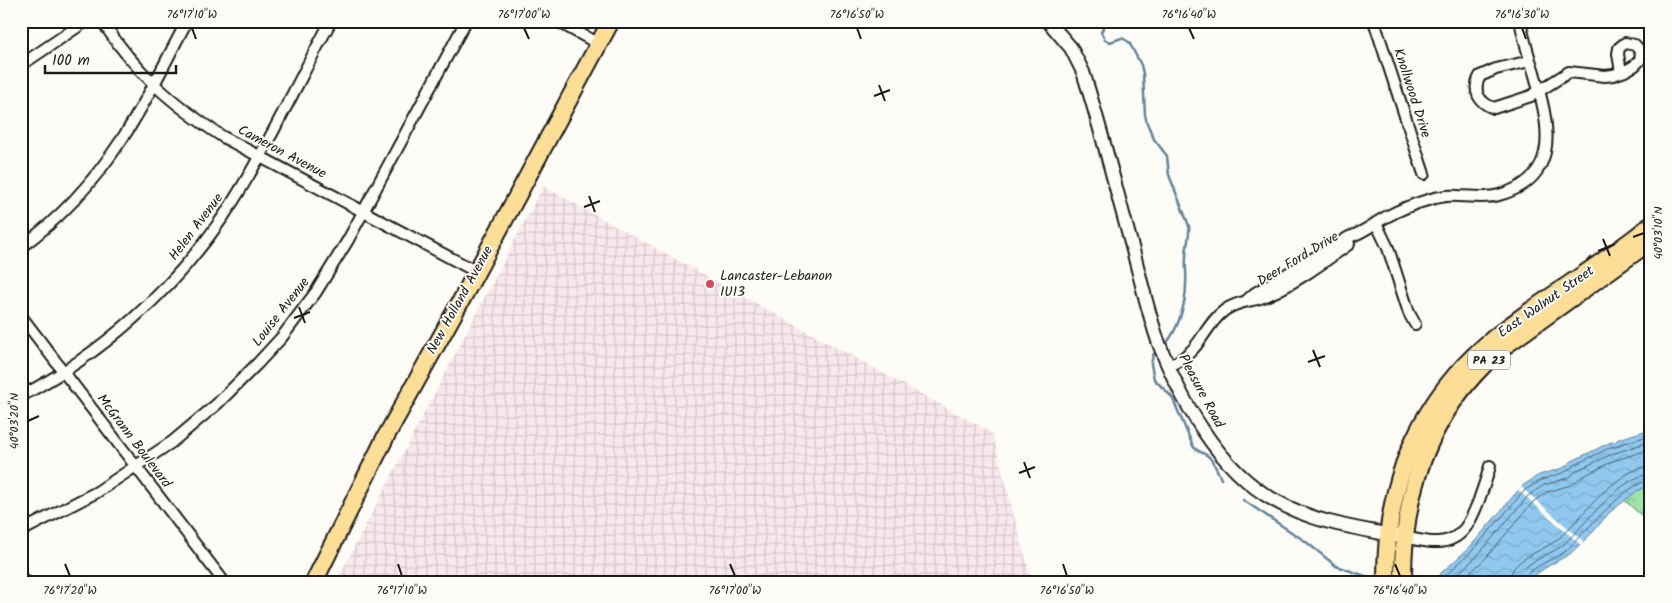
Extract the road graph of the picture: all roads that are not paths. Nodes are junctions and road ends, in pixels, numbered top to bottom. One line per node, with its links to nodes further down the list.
1 (86, 21): 13 (street)
2 (102, 21): 15 (street, Cameron Avenue)
3 (187, 21): 15 (street)
4 (331, 21): 17 (street, Helen Avenue)
5 (466, 21): 19 (street, Louise Avenue)
6 (556, 21): 11 (street)
7 (611, 21): 11 (main road, New Holland Avenue)
8 (1048, 21): 27 (street, Pleasure Road)
9 (1374, 21): 18 (street, Knollwood Drive)
10 (1520, 21): 12 (street, Deer Ford Drive)
11 (599, 44): 24 (main road, New Holland Avenue)
12 (1530, 61): 16 (street, Deer Ford Drive); 16 (street)
13 (21, 65)
14 (1621, 72): 16 (street)
15 (153, 85): 17 (street, Cameron Avenue); 23 (street)
16 (1540, 92): 20 (street, Deer Ford Drive)
17 (259, 156): 19 (street, Cameron Avenue); 28 (street, Helen Avenue)
18 (1424, 174)
19 (363, 212): 24 (street, Cameron Avenue); 31 (street, Louise Avenue)
20 (1376, 224): 26 (street); 27 (street, Deer Ford Drive)
21 (1651, 225): 33 (main road, East Walnut Street / PA 23)
22 (1651, 241): 34 (main road, East Walnut Street / PA 23)
23 (21, 248)
24 (476, 272): 36 (main road, New Holland Avenue)
25 (21, 316): 28 (street, McGrann Boulevard)
26 (1414, 324)
27 (1169, 366): 33 (street, Pleasure Road)
28 (64, 371): 29 (street, Helen Avenue); 31 (street, McGrann Boulevard)
29 (21, 396)
30 (1490, 466): 34 (street, Pleasure Road)
31 (136, 467): 32 (street, Louise Avenue); 35 (street, McGrann Boulevard)
32 (21, 531)
33 (1387, 534): 34 (street, Pleasure Road); 37 (main road, East Walnut Street / PA 23)
34 (1404, 537): 38 (main road, East Walnut Street / PA 23)
35 (224, 582)
36 (314, 582)
37 (1386, 582)
38 (1403, 582)

